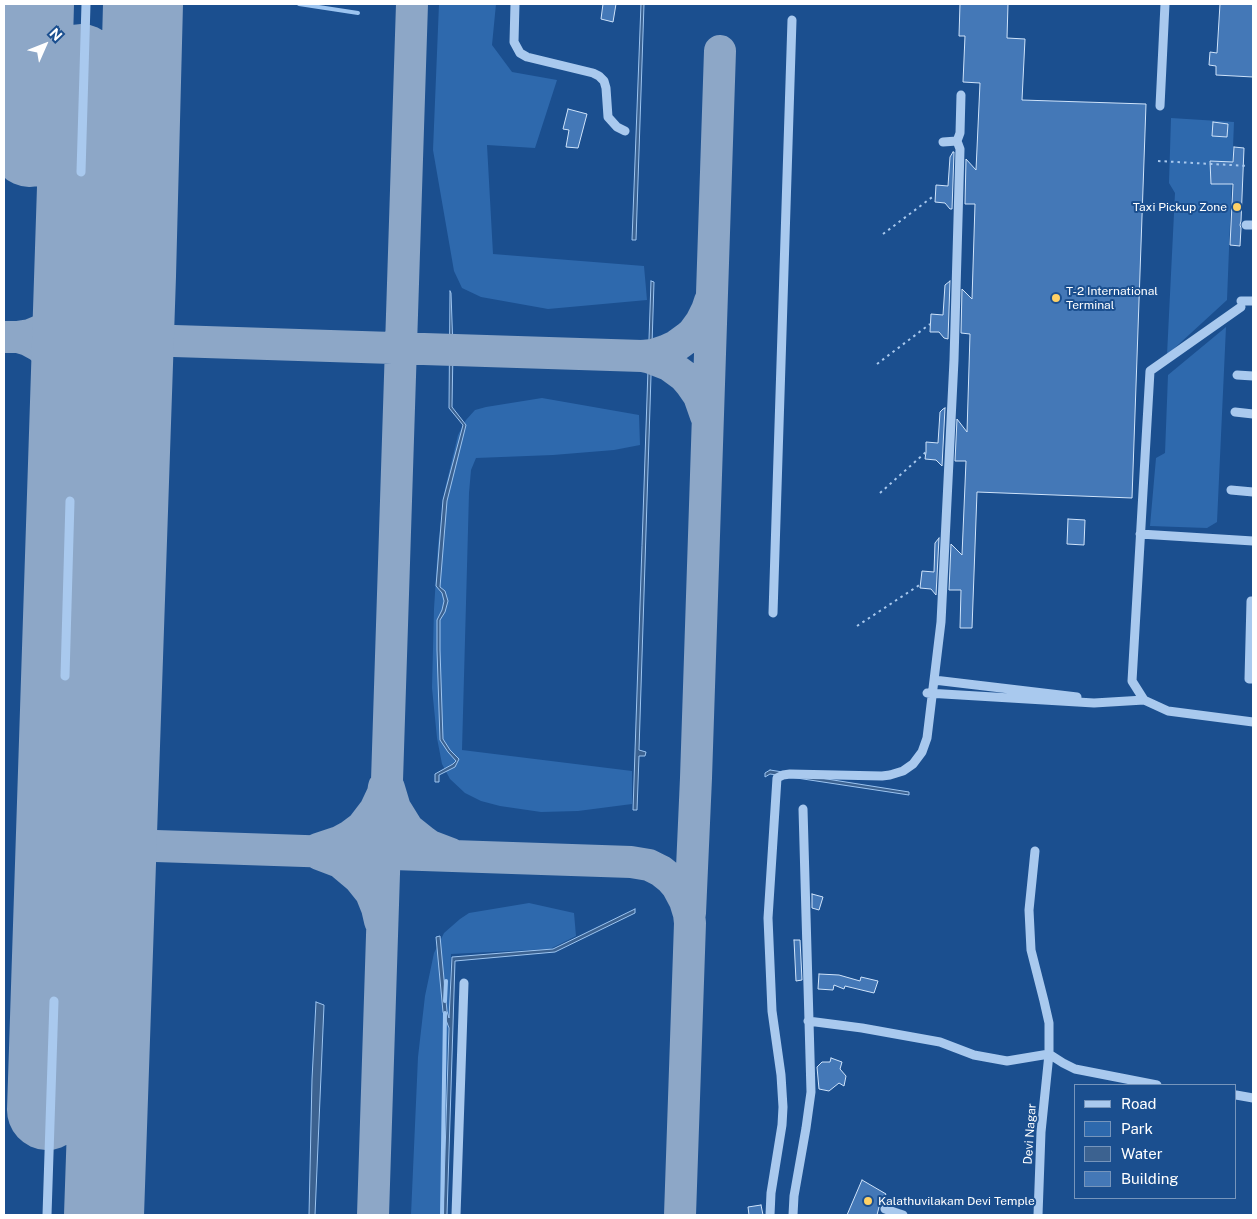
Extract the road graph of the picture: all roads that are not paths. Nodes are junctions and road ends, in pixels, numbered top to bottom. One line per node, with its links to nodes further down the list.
1 (86, 4): 10 (street)
2 (515, 4): 7 (street)
3 (1165, 4): 6 (street)
4 (792, 20): 22 (street)
5 (962, 95): 8 (street)
6 (1160, 106)
7 (625, 132)
8 (958, 141): 9 (street); 26 (street)
9 (942, 142)
10 (81, 172)
11 (1253, 301): 19 (street)
12 (1237, 375): 13 (street)
13 (1253, 376)
14 (1235, 412): 15 (street)
15 (1253, 414)
16 (1231, 490): 17 (street)
17 (1253, 492)
18 (70, 501): 23 (street)
19 (1140, 534): 20 (street); 28 (street)
20 (1253, 540)
21 (1253, 601): 24 (street)
22 (773, 613)
23 (65, 676)
24 (1253, 679)
25 (934, 680): 27 (street)
26 (930, 693): 28 (street); 42 (street)
27 (1085, 698)
28 (1144, 700): 29 (street)
29 (1253, 722)
30 (803, 809): 34 (street)
31 (1035, 851): 35 (street, Devi Nagar)
32 (464, 983): 41 (street)
33 (54, 1000): 40 (street)
34 (808, 1021): 35 (street); 43 (street)
35 (1049, 1054): 36 (street); 45 (street, Devi Nagar)
36 (1152, 1084)
37 (1237, 1096): 38 (street)
38 (1253, 1098)
39 (885, 1209): 44 (street)
40 (47, 1215)
41 (456, 1215)
42 (770, 1215)
43 (793, 1215)
44 (903, 1215)
45 (1038, 1215)

